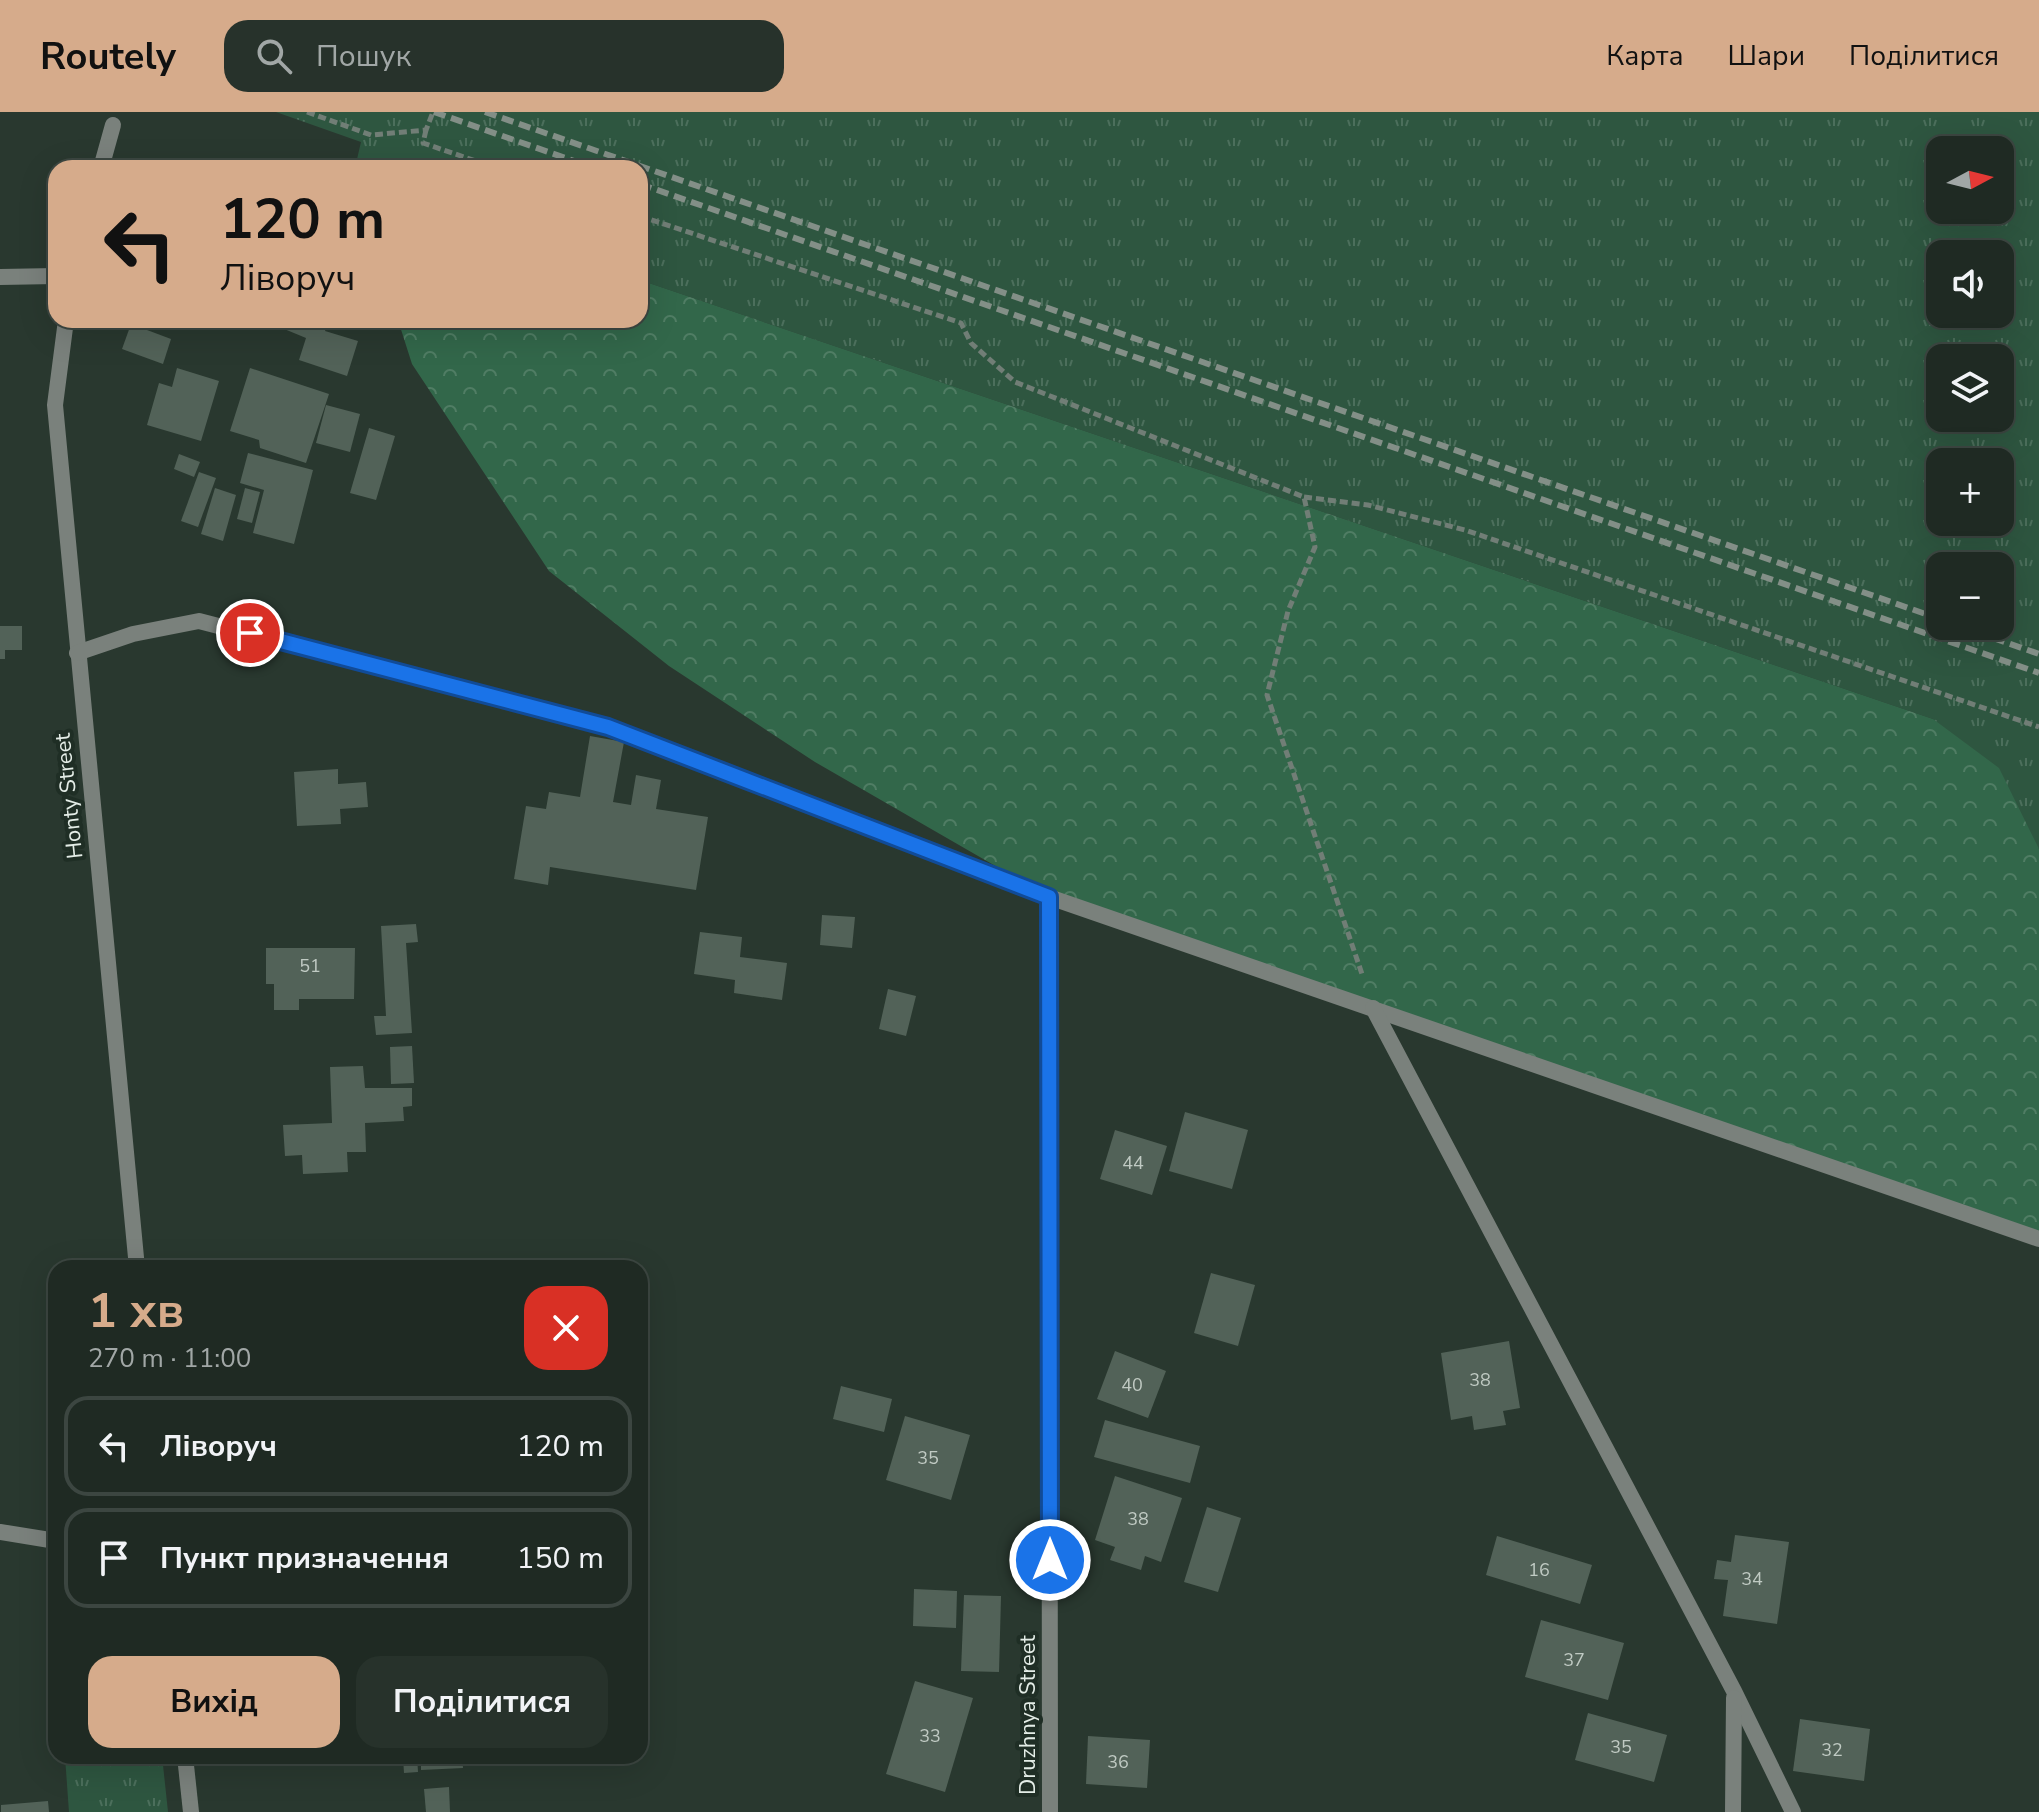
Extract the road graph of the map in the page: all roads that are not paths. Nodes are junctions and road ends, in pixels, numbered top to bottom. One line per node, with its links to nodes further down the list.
1 (113, 125): 2 (street)
2 (103, 160)
3 (48, 276): 4 (street)
4 (0, 277)
5 (65, 328): 6 (street, Honty Street)
6 (77, 653): 7 (street); 10 (street, Honty Street)
7 (1049, 897): 8 (street); 16 (street, Druzhnya Street)
8 (1373, 1008): 9 (street); 13 (street)
9 (2039, 1239)
10 (136, 1260)
11 (0, 1532): 12 (street)
12 (48, 1540)
13 (1734, 1691): 17 (street); 18 (street)
14 (186, 1764): 15 (street)
15 (191, 1812)
16 (1050, 1812)
17 (1733, 1812)
18 (1793, 1812)

